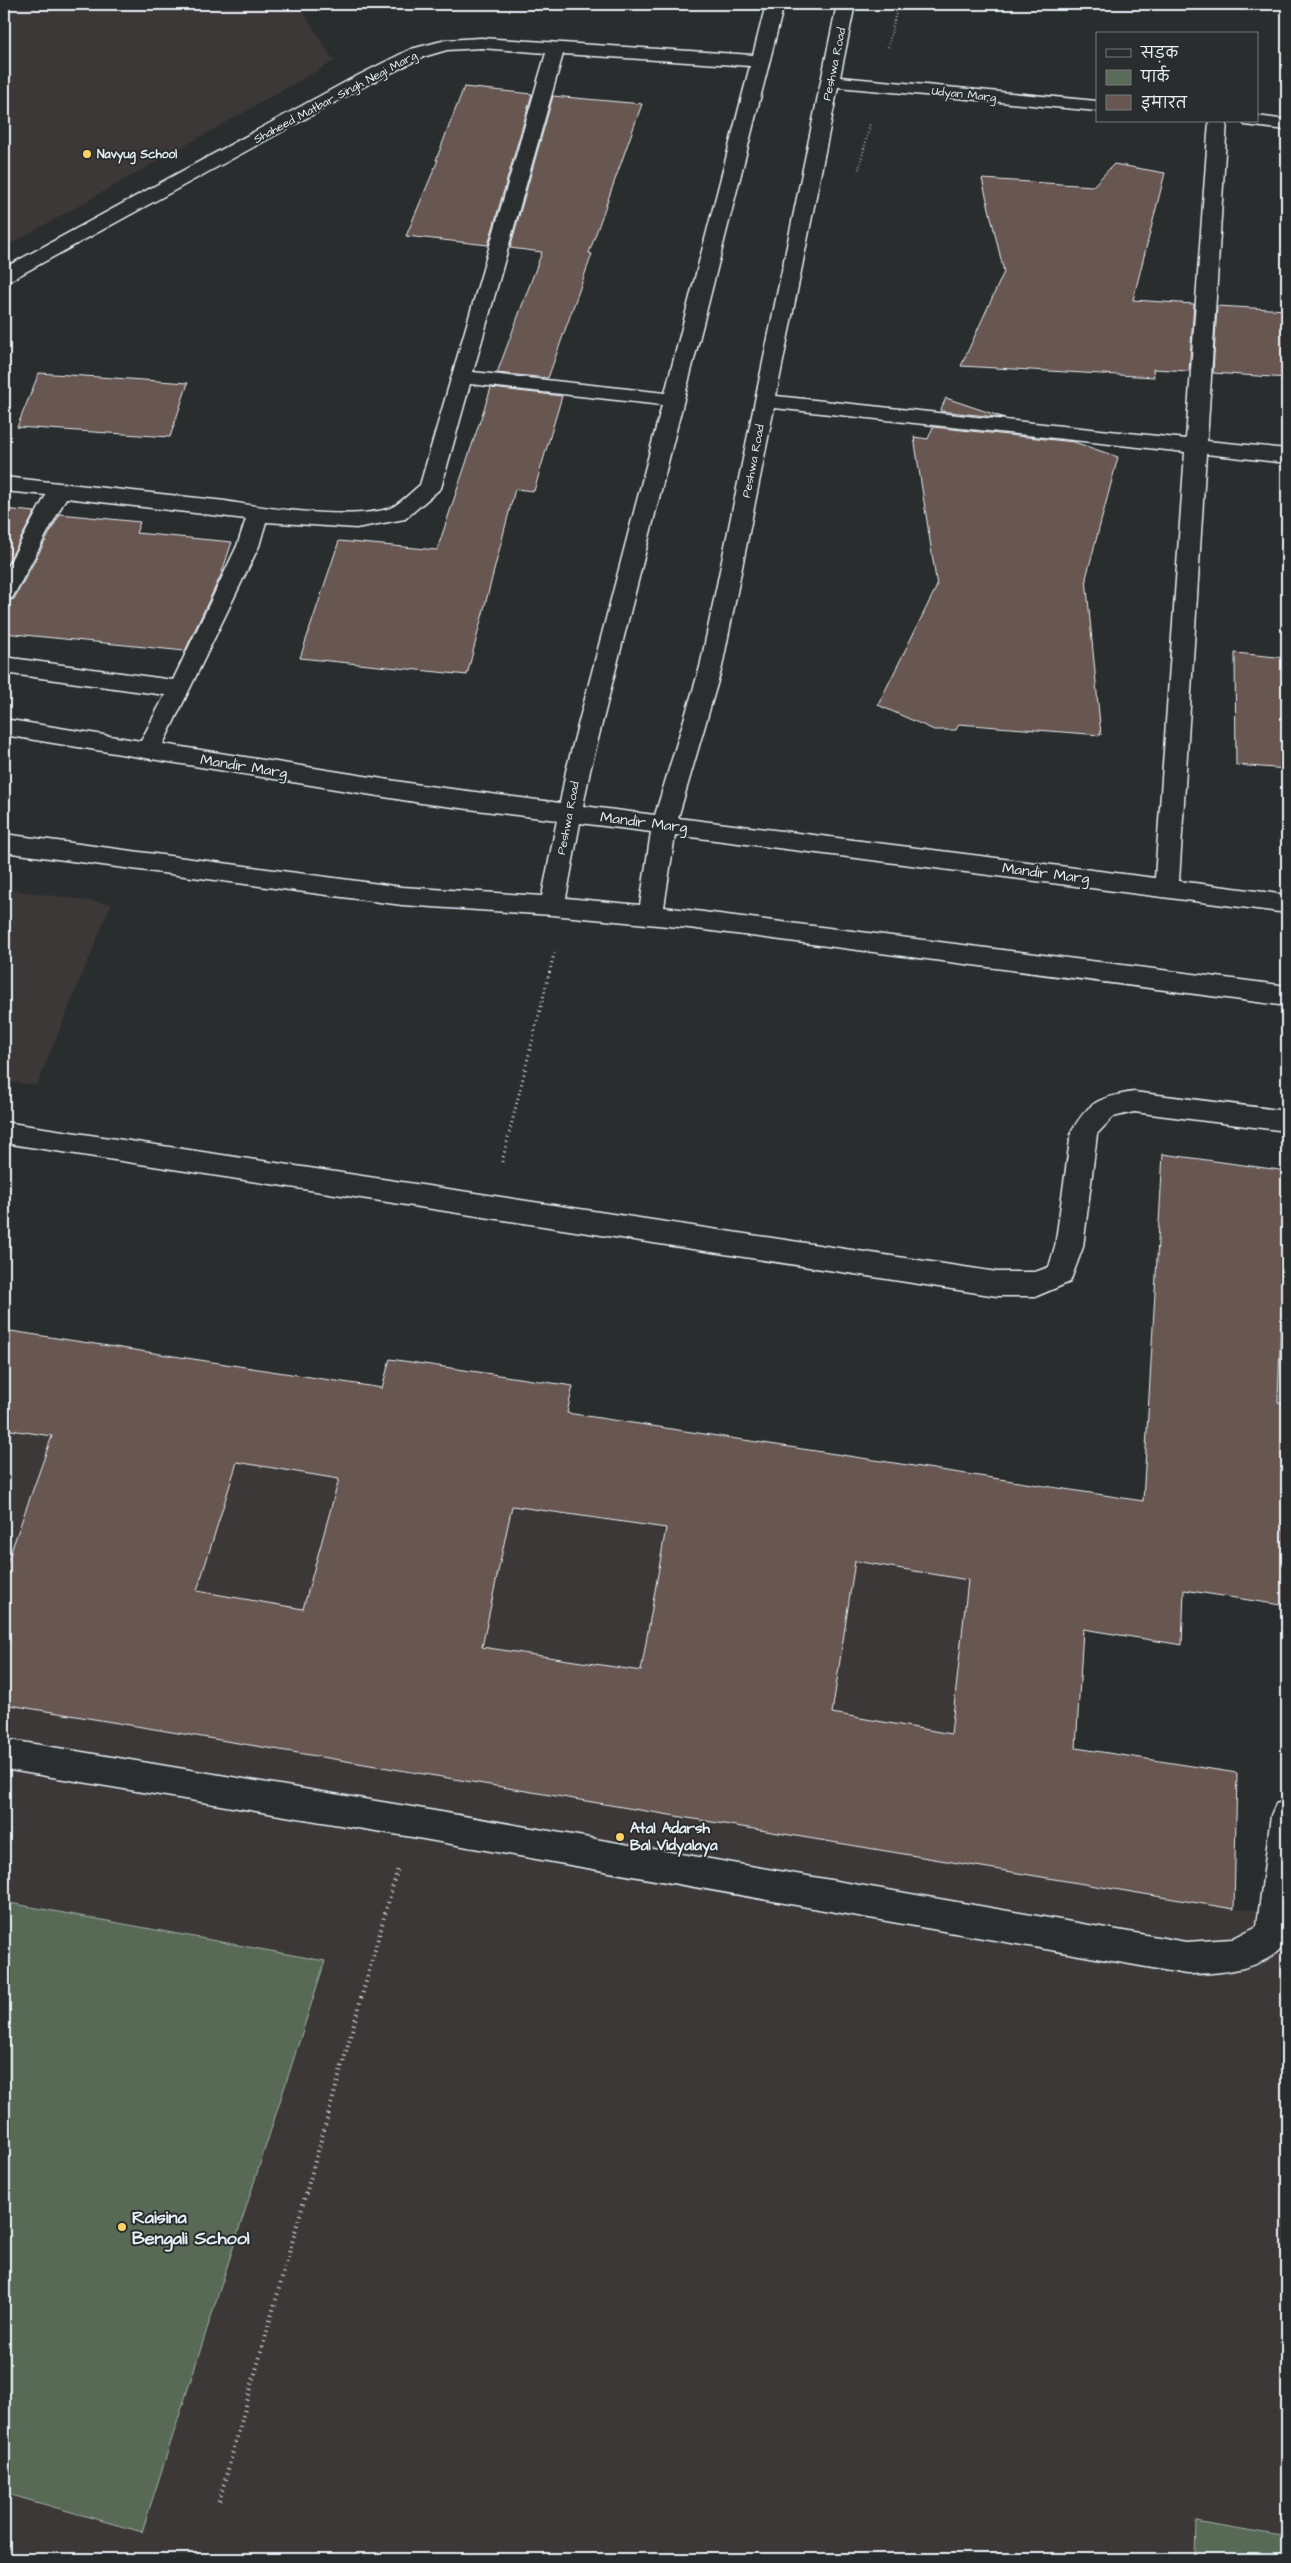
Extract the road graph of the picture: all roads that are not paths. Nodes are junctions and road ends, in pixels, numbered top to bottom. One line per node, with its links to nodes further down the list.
1 (775, 4): 4 (street, Peshwa Road)
2 (846, 4): 5 (street, Peshwa Road)
3 (556, 48): 4 (street, Shaheed Matbar Singh Negi Marg); 10 (street, Shaheed Matbar Singh Negi Marg); 11 (street)
4 (758, 61): 12 (street, Peshwa Road)
5 (830, 81): 6 (street, Udyan Marg); 13 (street, Peshwa Road)
6 (1096, 106)
7 (1218, 122): 14 (street)
8 (1258, 122): 9 (street)
9 (1287, 125)
10 (4, 276)
11 (462, 377): 12 (street); 18 (street)
12 (672, 400): 24 (street, Peshwa Road)
13 (765, 401): 14 (street); 25 (street, Peshwa Road)
14 (1196, 447): 15 (street); 27 (street)
15 (1287, 456)
16 (4, 484): 17 (street)
17 (60, 490): 18 (street); 19 (street)
18 (258, 514): 21 (street)
19 (4, 594)
20 (4, 665): 21 (street)
21 (180, 689): 23 (street)
22 (4, 727): 23 (street, Mandir Marg)
23 (148, 750): 24 (street, Mandir Marg)
24 (568, 813): 25 (street, Mandir Marg); 29 (street, Peshwa Road)
25 (664, 825): 27 (street, Mandir Marg); 30 (street, Peshwa Road)
26 (4, 843): 29 (street)
27 (1166, 888): 28 (street, Mandir Marg)
28 (1287, 904)
29 (552, 906): 30 (street)
30 (651, 915): 31 (street)
31 (1287, 996)
32 (1287, 1121): 33 (street)
33 (4, 1133)
34 (4, 1754): 35 (street)
35 (1287, 1815)

